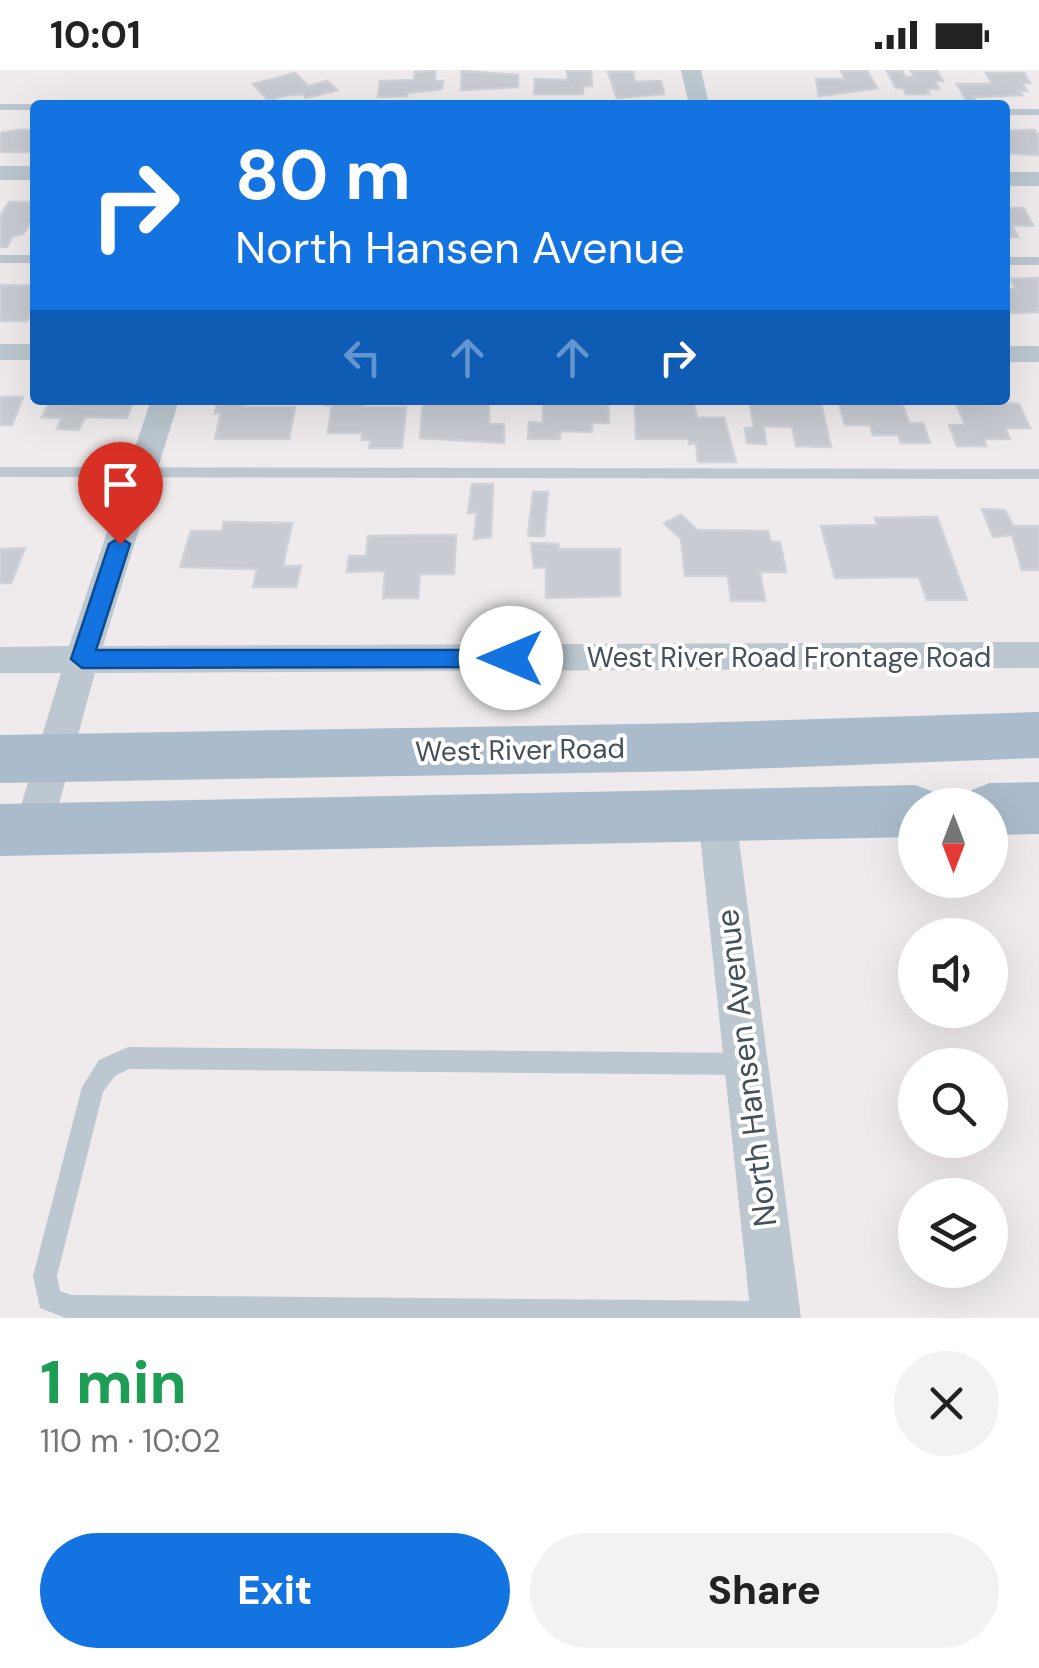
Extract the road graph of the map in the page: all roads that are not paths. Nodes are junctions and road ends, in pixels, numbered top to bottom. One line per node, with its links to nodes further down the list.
1 (692, 70): 2 (street)
2 (698, 100)
3 (0, 107): 4 (lane)
4 (30, 107)
5 (1010, 112): 6 (lane)
6 (1039, 112)
7 (0, 173): 8 (street)
8 (30, 173)
9 (1010, 179): 10 (street)
10 (1039, 179)
11 (0, 259): 12 (lane)
12 (30, 259)
13 (1010, 261): 14 (lane)
14 (1039, 261)
15 (0, 352): 16 (street)
16 (30, 352)
17 (1010, 354): 18 (street)
18 (1039, 354)
19 (163, 405): 21 (street)
20 (0, 472): 21 (lane)
21 (142, 474): 22 (lane); 24 (street)
22 (1039, 474)
23 (1039, 656): 24 (street, West River Road Frontage Road)
24 (82, 659): 25 (street, West River Road Frontage Road); 27 (street)
25 (0, 660)
26 (1039, 735): 27 (main road, West River Road)
27 (26, 759): 32 (street)
28 (1039, 808): 29 (main road)
29 (1008, 809)
30 (898, 812): 31 (main road)
31 (717, 817): 32 (main road); 33 (street, North Hansen Avenue)
32 (17, 829)
33 (744, 1064): 34 (street, North Hansen Avenue); 34 (lane)
34 (776, 1316)

